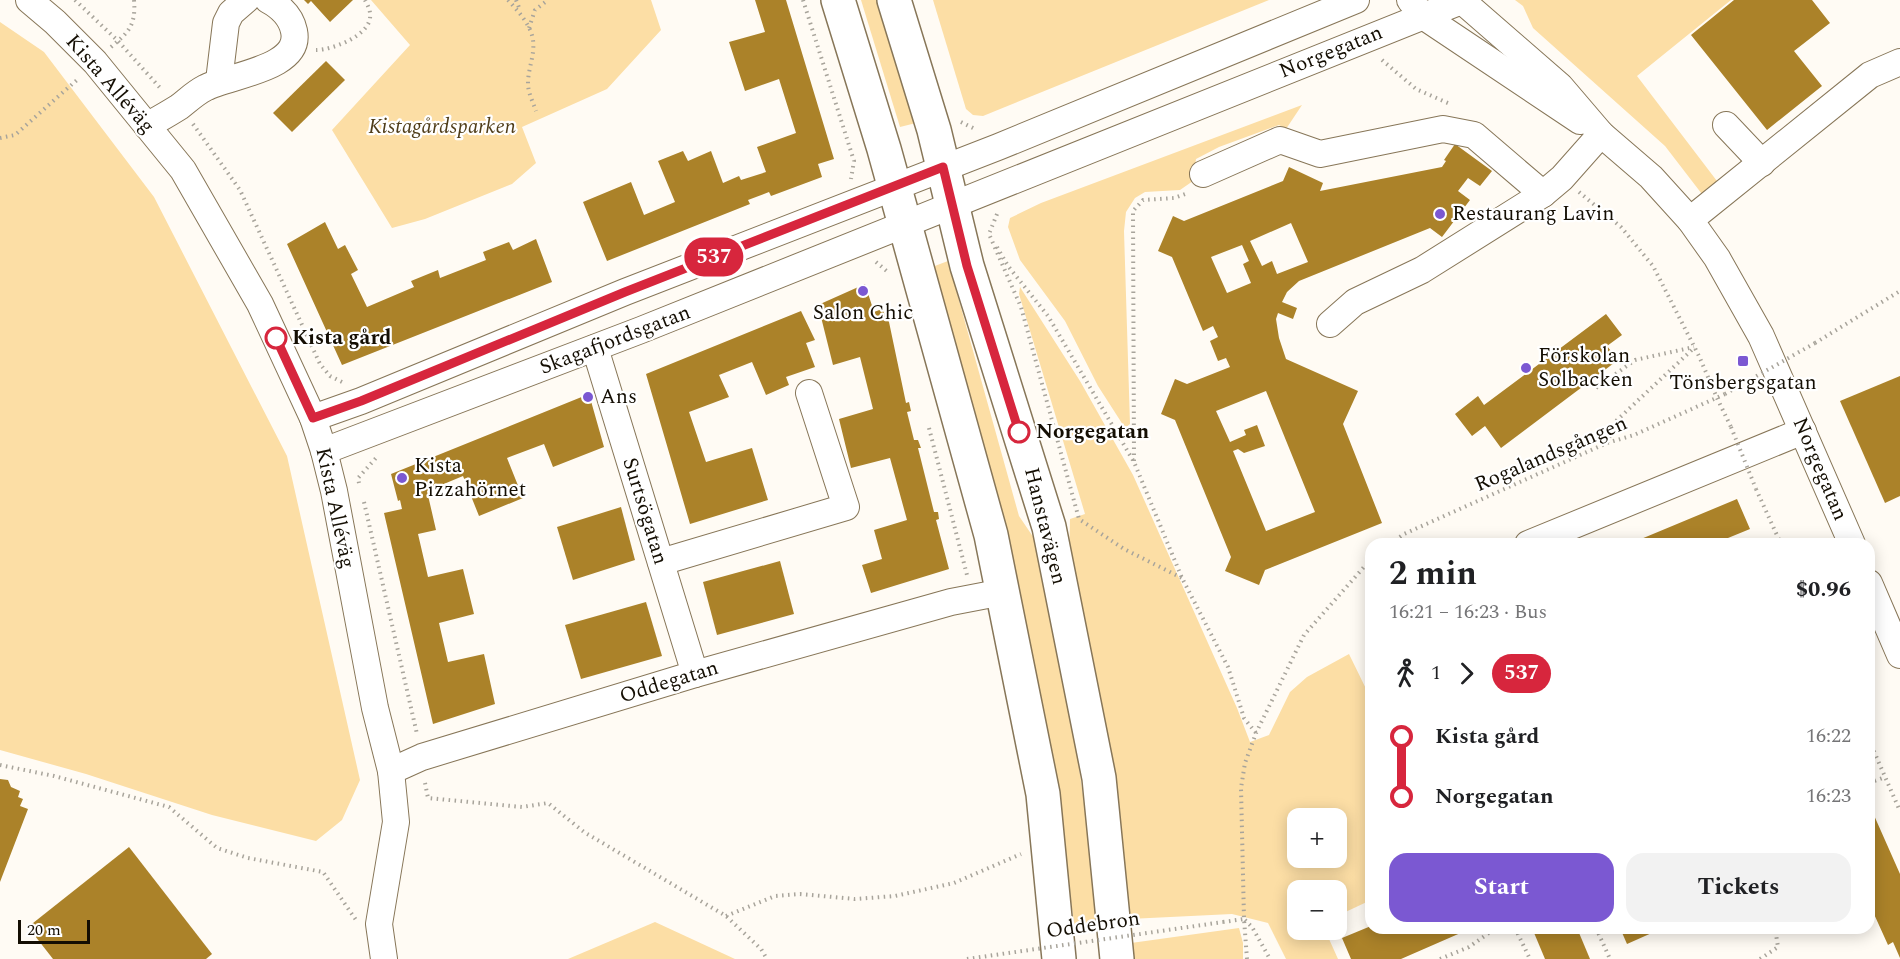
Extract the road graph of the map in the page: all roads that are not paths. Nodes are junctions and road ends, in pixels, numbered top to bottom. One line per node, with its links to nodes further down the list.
1 (28, 0): 12 (street, Kista Alléväg)
2 (246, 0): 10 (street)
3 (268, 0): 10 (street)
4 (838, 0): 17 (main road)
5 (894, 0): 15 (main road, Hanstavägen)
6 (1356, 0): 15 (street, Norgegatan)
7 (1463, 0): 8 (street, Norgegatan); 13 (street, Norgegatan)
8 (1417, 8): 13 (street, Norgegatan); 19 (street, Norgegatan)
9 (1900, 62): 14 (street)
10 (219, 81): 12 (street)
11 (1726, 125): 14 (street)
12 (147, 126): 25 (street, Kista Alléväg)
13 (1601, 134): 18 (street); 20 (street, Norgegatan)
14 (1762, 163): 20 (street)
15 (943, 167): 17 (street, Norgegatan); 19 (main road, Hanstavägen)
16 (1203, 174): 18 (street)
17 (894, 186): 21 (main road); 25 (street, Skagafjordsgatan)
18 (1543, 194): 22 (street)
19 (952, 205): 21 (street, Norgegatan); 39 (main road, Hanstavägen)
20 (1690, 220): 26 (street, Norgegatan)
21 (905, 225): 23 (street, Skagafjordsgatan); 32 (main road)
22 (1330, 324)
23 (595, 348): 27 (street, Skagafjordsgatan); 30 (street, Surtsögatan)
24 (809, 393): 30 (street)
25 (313, 418): 27 (street, Kista Alléväg)
26 (1803, 431): 28 (street); 29 (street, Norgegatan)
27 (324, 451): 36 (street, Kista Alléväg)
28 (1543, 538)
29 (1849, 538)
30 (661, 562): 35 (street, Surtsögatan)
31 (1875, 594): 33 (street)
32 (975, 597): 35 (street, Oddegatan); 37 (main road)
33 (1895, 630): 34 (street)
34 (1900, 655)
35 (695, 674): 36 (street, Oddegatan)
36 (391, 771): 38 (street, Kista Alléväg)
37 (1046, 953)
38 (384, 959)
39 (1117, 959)

